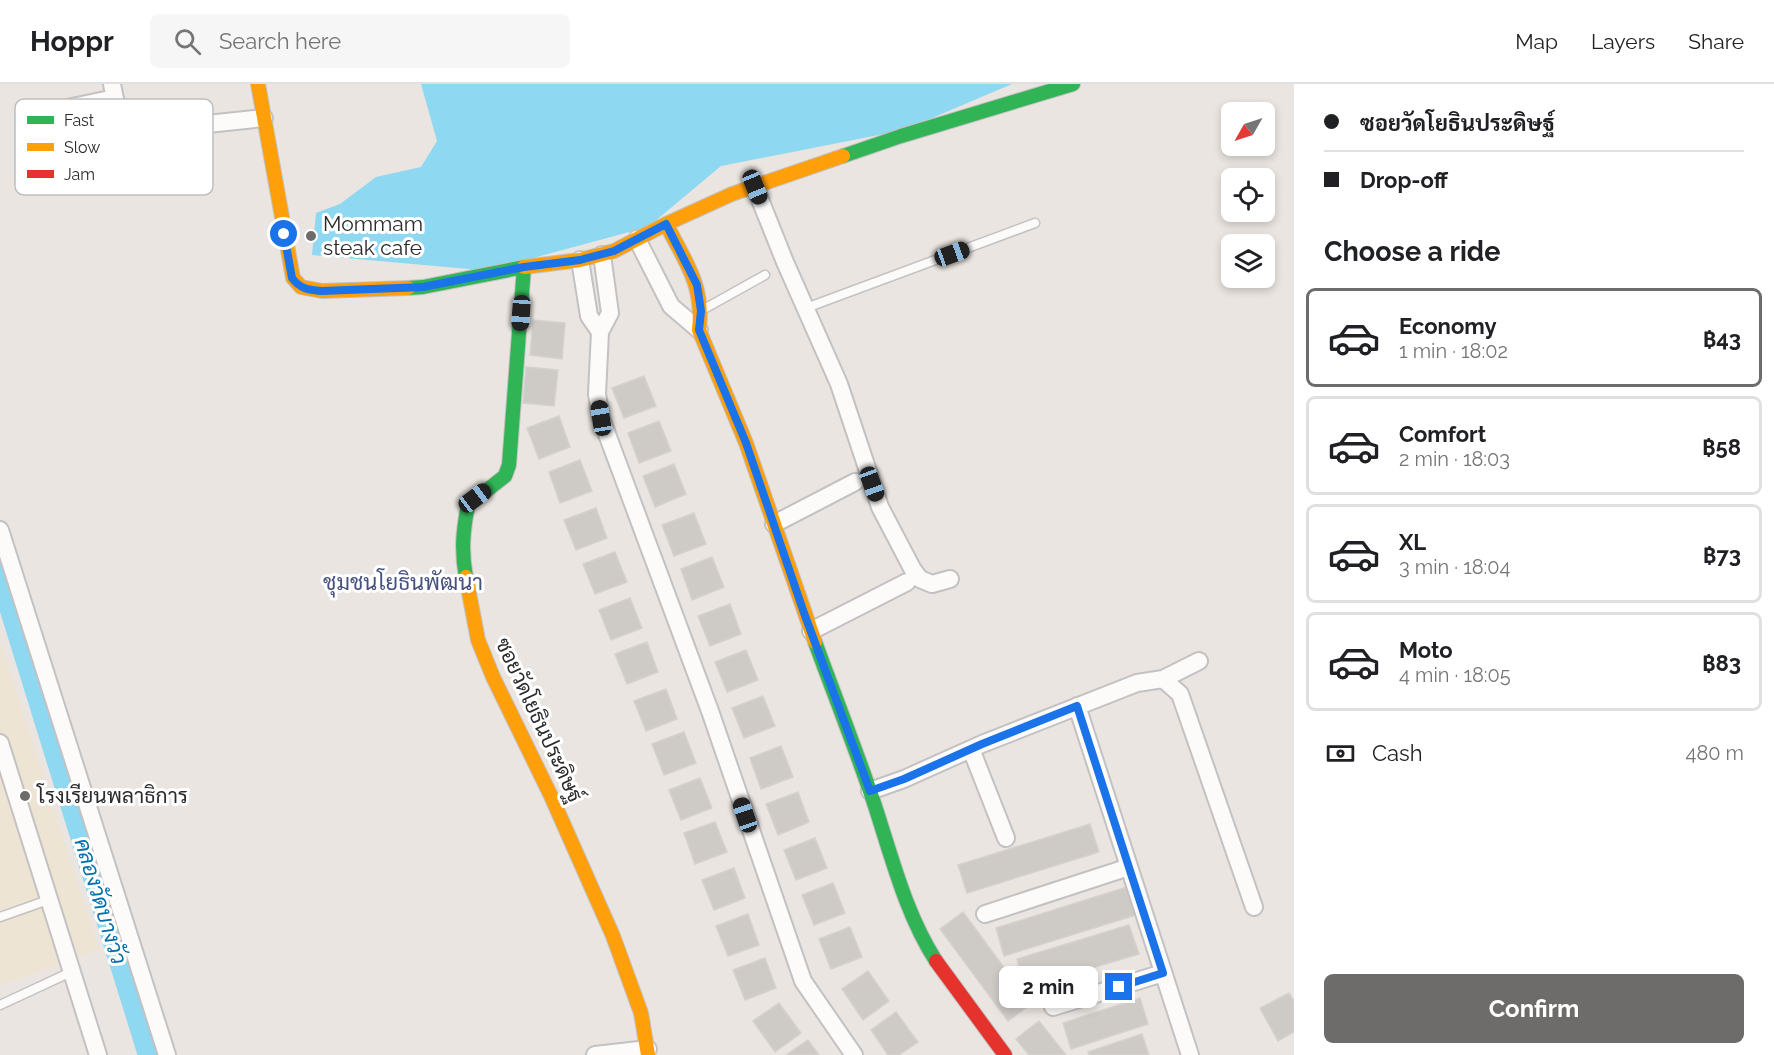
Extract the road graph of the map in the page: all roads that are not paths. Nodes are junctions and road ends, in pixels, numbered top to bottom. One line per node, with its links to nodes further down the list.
1 (258, 84): 5 (street)
2 (1073, 84): 7 (street)
3 (114, 91): 4 (street)
4 (90, 99)
5 (264, 118): 6 (street); 13 (street)
6 (213, 123)
7 (755, 187): 9 (street); 15 (street)
8 (1035, 223): 15 (lane)
9 (666, 224): 10 (street); 16 (street)
10 (637, 239): 11 (street); 17 (street)
11 (602, 255): 12 (street); 18 (street)
12 (580, 260): 13 (street); 18 (street)
13 (524, 267): 41 (street, ซอยวัดโยธินประดิษฐ์)
14 (765, 275): 16 (lane)
15 (806, 308): 22 (street)
16 (701, 311): 17 (street)
17 (699, 330): 20 (street)
18 (600, 332): 45 (street)
19 (855, 482): 20 (street)
20 (774, 524): 24 (street)
21 (0, 530): 43 (street)
22 (950, 579)
23 (907, 582): 24 (street)
24 (811, 631): 30 (street)
25 (1199, 661): 26 (street)
26 (1163, 679): 27 (street); 34 (street)
27 (1077, 706): 29 (street); 32 (street)
28 (0, 743): 33 (street)
29 (971, 749): 30 (street); 31 (street)
30 (870, 791): 46 (street)
31 (1006, 838)
32 (1129, 867): 35 (street); 38 (street)
33 (48, 900): 36 (lane); 37 (street)
34 (1254, 907)
35 (985, 914)
36 (0, 917)
37 (70, 972): 39 (lane); 42 (street)
38 (1163, 973): 40 (street); 47 (street)
39 (0, 1005)
40 (1053, 1007)
41 (648, 1052): 44 (street)
42 (98, 1055)
43 (167, 1055)
44 (595, 1055)
45 (854, 1055)
46 (1005, 1055)
47 (1190, 1055)

